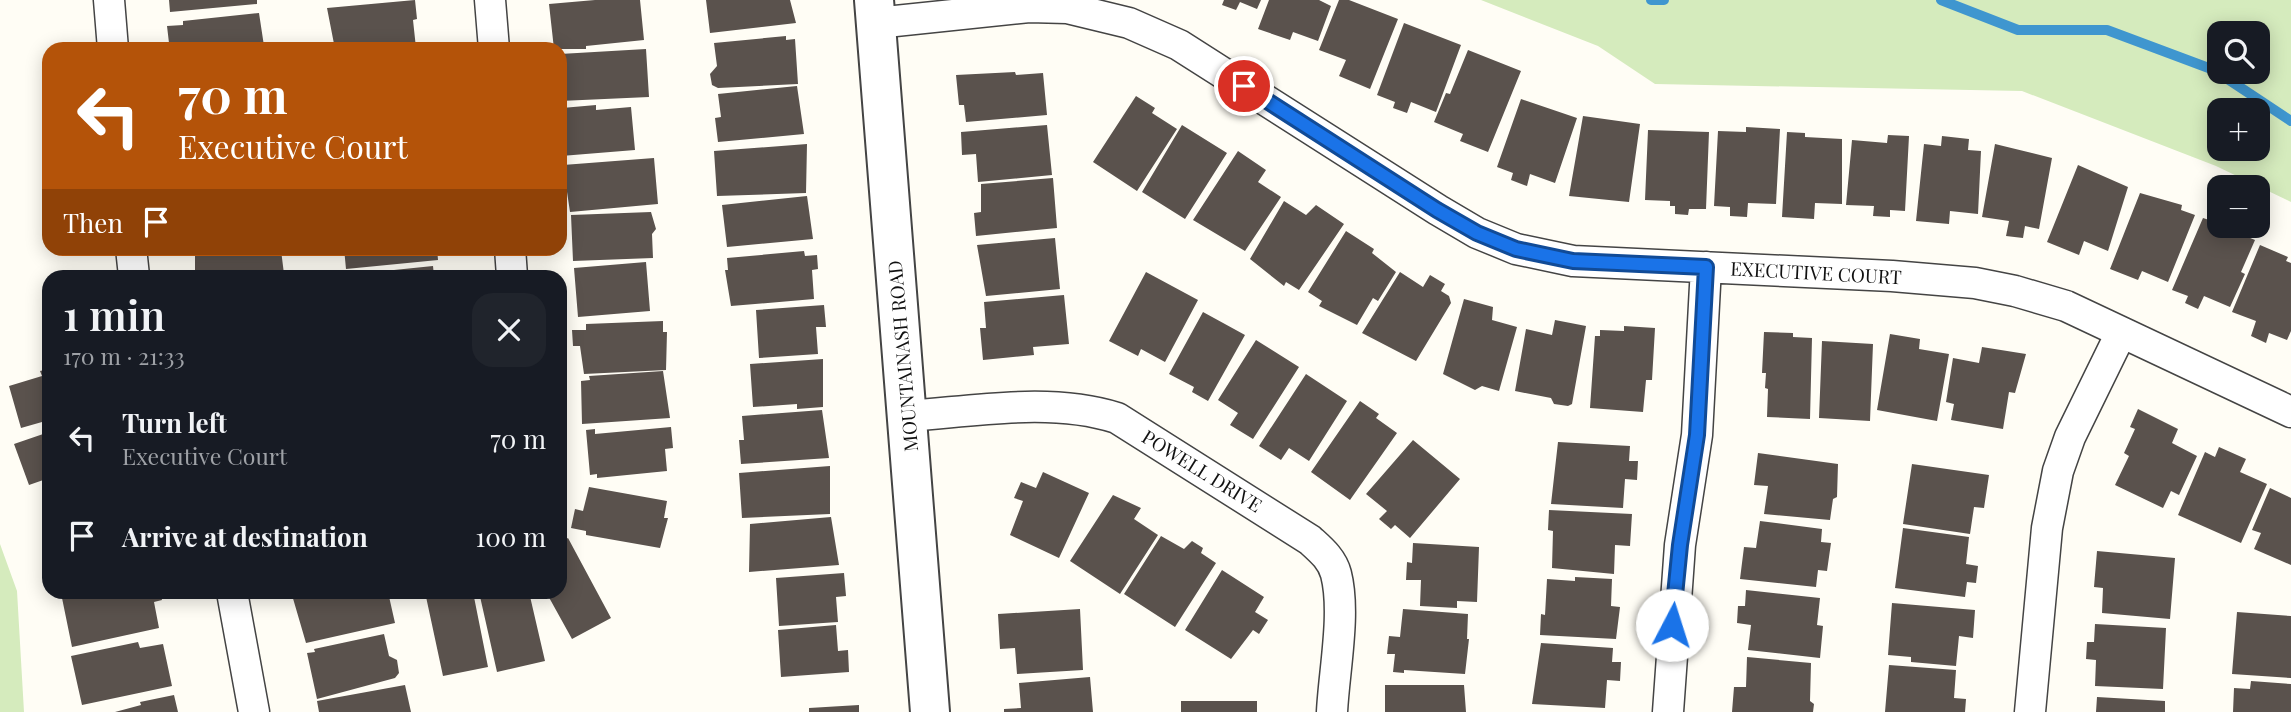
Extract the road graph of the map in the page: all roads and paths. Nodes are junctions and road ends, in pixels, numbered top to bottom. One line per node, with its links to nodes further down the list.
1 (109, 0): 4 (street)
2 (490, 0): 5 (street)
3 (875, 11): 6 (street, EXECUTIVE COURT); 9 (street, MOUNTAINASH ROAD)
4 (112, 42)
5 (493, 42)
6 (1706, 267): 7 (street, EXECUTIVE COURT); 14 (street)
7 (2121, 333): 8 (street, EXECUTIVE COURT); 15 (street)
8 (2291, 412)
9 (908, 416): 12 (street, MOUNTAINASH ROAD); 13 (street, POWELL DRIVE)
10 (233, 599): 11 (street)
11 (254, 712)
12 (930, 712)
13 (1332, 712)
14 (1668, 712)
15 (2031, 712)

